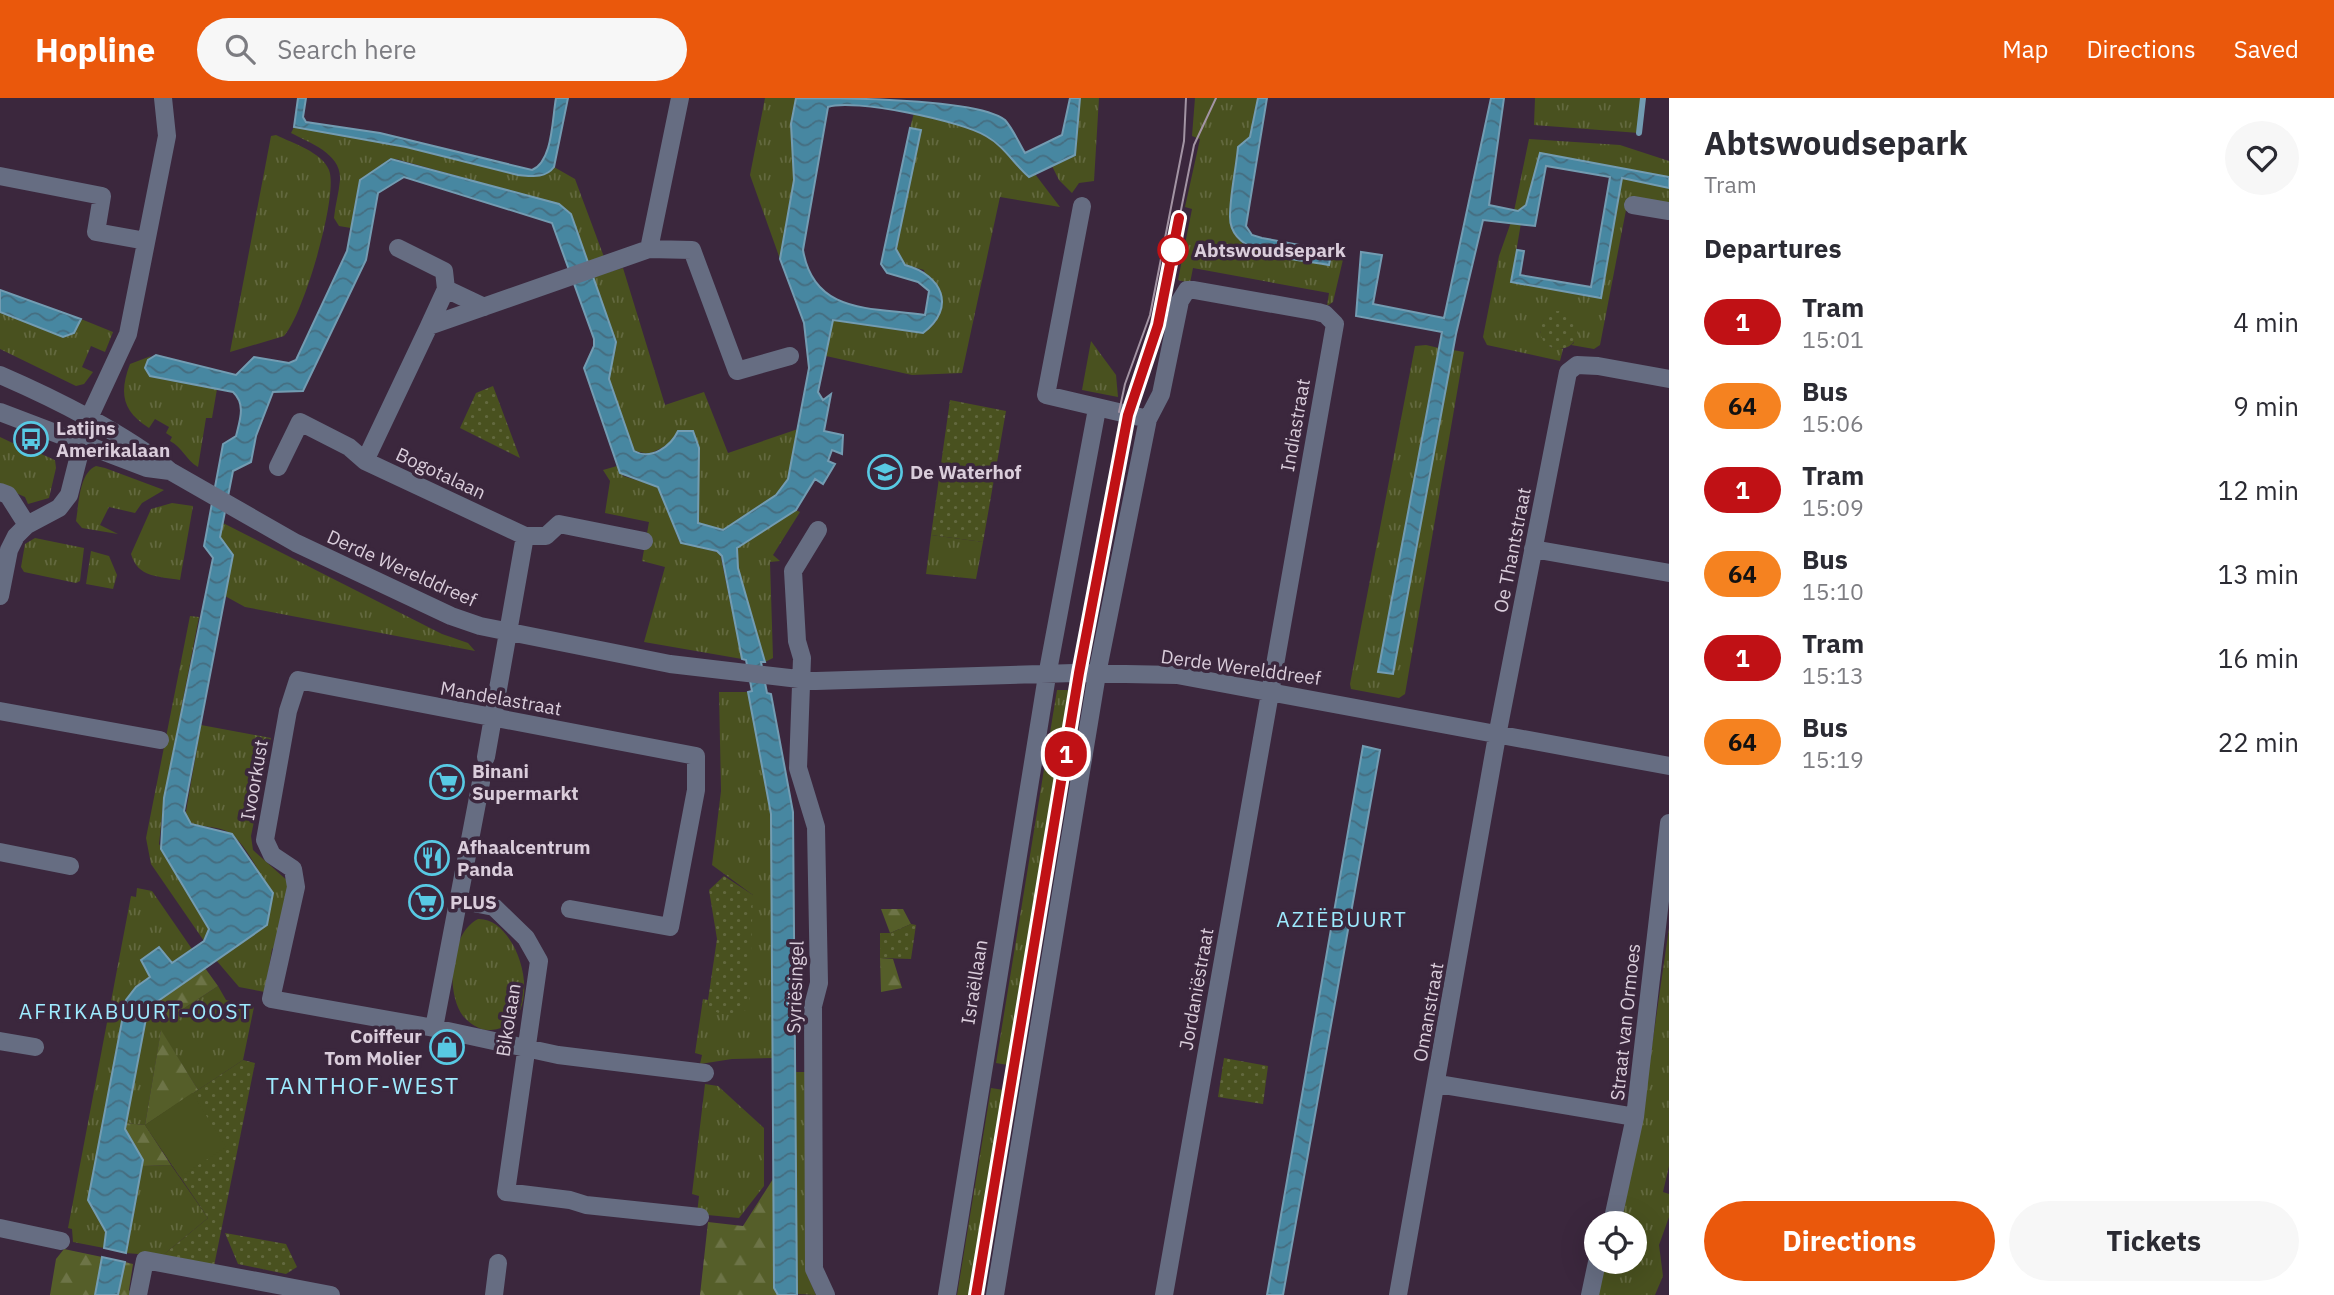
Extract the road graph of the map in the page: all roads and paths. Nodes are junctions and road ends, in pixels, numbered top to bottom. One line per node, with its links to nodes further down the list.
1 (163, 98): 7 (street)
2 (680, 98): 9 (street)
3 (0, 176): 7 (street)
4 (1633, 205): 6 (street)
5 (1082, 206): 16 (street)
6 (1669, 211)
7 (146, 241): 19 (street)
8 (398, 248): 10 (street)
9 (649, 249): 11 (street); 13 (street)
10 (446, 289): 11 (street); 12 (street)
11 (484, 307): 12 (street)
12 (429, 326): 21 (street)
13 (790, 356)
14 (0, 374): 19 (street, Derde Werelddreef)
15 (1669, 379): 29 (street, Oe Thantstraat)
16 (1097, 409): 18 (street); 34 (street, Israëllaan)
17 (0, 412): 20 (street, Derde Werelddreef)
18 (1148, 419): 33 (street); 37 (street, Indiastraat)
19 (88, 420): 20 (street); 23 (street, Derde Werelddreef)
20 (81, 440): 23 (street, Derde Werelddreef); 25 (street)
21 (365, 461): 22 (street, Bogotalaan); 27 (street, Bogotalaan)
22 (278, 467)
23 (170, 471): 32 (street, Derde Werelddreef)
24 (0, 492): 25 (street)
25 (27, 525): 31 (street)
26 (818, 530): 36 (street)
27 (525, 536): 28 (street); 32 (street)
28 (644, 541)
29 (1533, 550): 30 (street); 40 (street, Oe Thantstraat)
30 (1669, 573)
31 (0, 596)
32 (510, 632): 36 (street, Derde Werelddreef); 39 (street)
33 (1097, 674): 34 (street, Derde Werelddreef); 37 (street, Derde Werelddreef); 68 (street)
34 (1047, 676): 36 (street, Derde Werelddreef); 67 (street, Israëllaan)
35 (298, 680): 39 (street, Mandelastraat); 50 (street, Ivoorkust)
36 (800, 680): 66 (street, Syriësingel)
37 (1268, 690): 40 (street, Derde Werelddreef); 69 (street, Jordaniëstraat)
38 (0, 711): 41 (street)
39 (492, 717): 42 (street); 49 (street, Mandelastraat)
40 (1497, 736): 43 (street, Derde Werelddreef); 55 (street, Omanstraat)
41 (160, 740)
42 (486, 757)
43 (1669, 766)
44 (481, 782): 48 (street)
45 (1669, 822): 56 (street, Straat van Ormoes)
46 (0, 852): 47 (street)
47 (70, 866)
48 (458, 900): 50 (street); 52 (street, Bikolaan)
49 (570, 909)
50 (434, 1028): 52 (street)
51 (0, 1041): 53 (street)
52 (525, 1046): 54 (street); 58 (street, Bikolaan)
53 (34, 1047)
54 (705, 1073)
55 (1437, 1084): 56 (street); 70 (street, Omanstraat)
56 (1635, 1117): 57 (street, Straat van Ormoes)
57 (1615, 1211)
58 (701, 1217)
59 (0, 1228): 60 (street)
60 (61, 1241)
61 (498, 1263): 65 (street)
62 (1594, 1274): 71 (street)
63 (138, 1295): 64 (street)
64 (331, 1295)
65 (495, 1295)
66 (826, 1295)
67 (947, 1295)
68 (995, 1295)
69 (1164, 1295)
70 (1398, 1295)
71 (1590, 1295)

